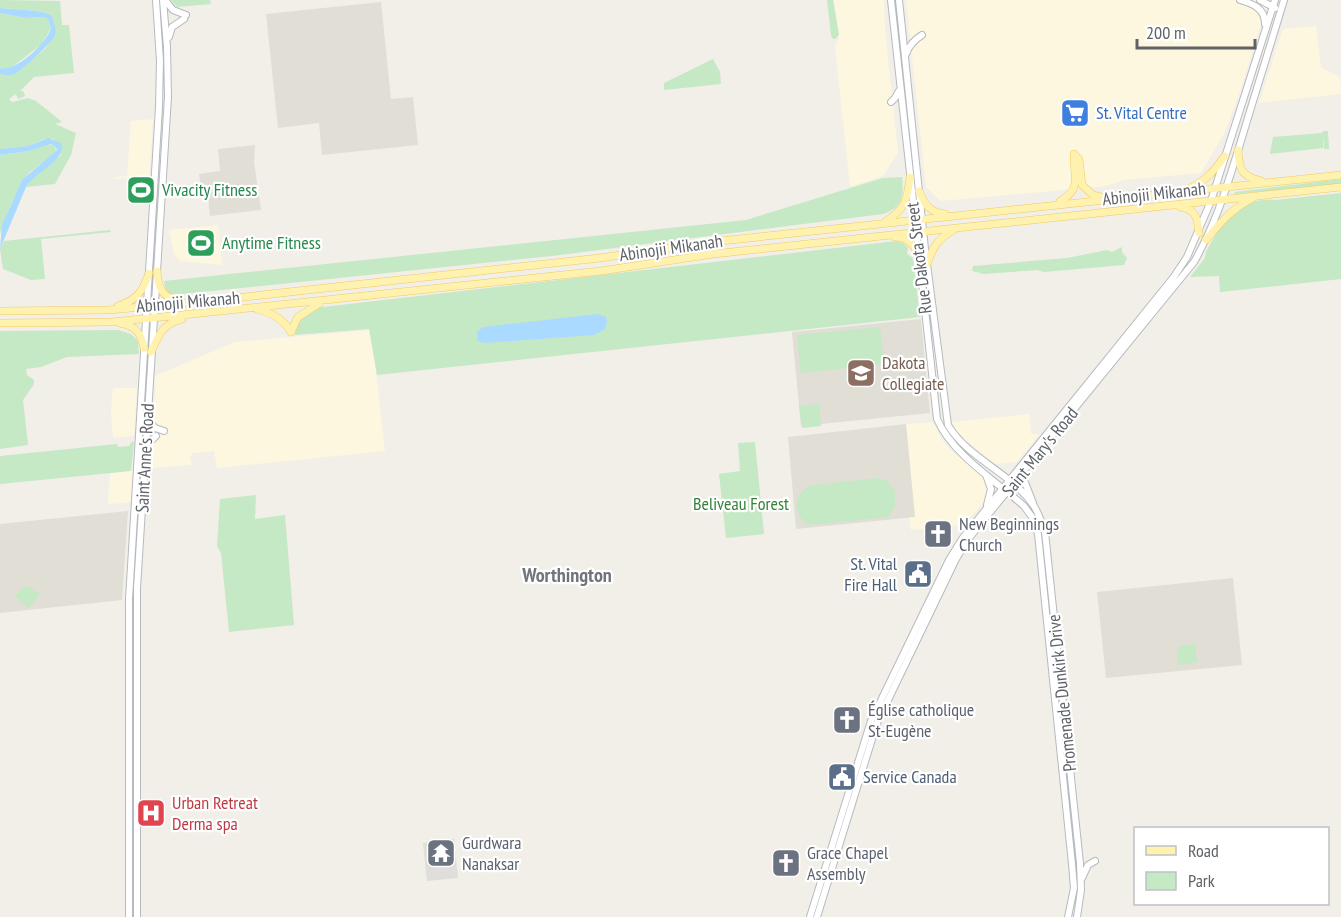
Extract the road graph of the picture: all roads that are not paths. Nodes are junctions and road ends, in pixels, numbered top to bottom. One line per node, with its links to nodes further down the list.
1 (156, 0): 16 (main road, Saint Anne's Road)
2 (164, 0): 12 (main road, Saint Anne's Road); 12 (main road)
3 (891, 0): 14 (main road, Rue Dakota Street)
4 (898, 0): 13 (main road, Rue Dakota Street)
5 (1240, 0): 10 (main road)
6 (1260, 0): 8 (main road)
7 (1284, 0): 9 (main road, Saint Mary's Road)
8 (1274, 3): 9 (main road); 10 (main road, Saint Mary's Road)
9 (1279, 16): 18 (main road, Saint Mary's Road)
10 (1265, 29): 19 (main road, Saint Mary's Road)
11 (922, 35): 13 (main road)
12 (167, 47): 17 (main road, Saint Anne's Road)
13 (905, 61): 26 (main road, Rue Dakota Street)
14 (900, 88): 15 (main road); 21 (main road, Rue Dakota Street)
15 (891, 102)
16 (159, 119): 17 (main road); 45 (main road, Saint Anne's Road)
17 (166, 119): 44 (main road, Saint Anne's Road)
18 (1238, 150): 22 (main road); 23 (main road, Saint Mary's Road)
19 (1225, 156): 25 (main road, Saint Mary's Road); 27 (main road)
20 (1341, 175): 22 (main road, Abinojii Mikanah)
21 (910, 177): 35 (main road, Rue Dakota Street); 36 (main road)
22 (1270, 182): 23 (main road, Abinojii Mikanah)
23 (1227, 187): 25 (main road, Abinojii Mikanah); 30 (main road, Saint Mary's Road)
24 (1341, 187): 28 (main road, Abinojii Mikanah)
25 (1215, 188): 27 (main road, Abinojii Mikanah); 31 (main road, Saint Mary's Road)
26 (919, 191): 34 (main road); 35 (main road, Rue Dakota Street)
27 (1183, 191): 29 (main road, Abinojii Mikanah)
28 (1258, 196): 30 (main road, Abinojii Mikanah); 41 (main road)
29 (1106, 198): 32 (main road, Abinojii Mikanah); 32 (main road)
30 (1223, 200): 31 (main road, Abinojii Mikanah); 41 (main road, Saint Mary's Road)
31 (1211, 201): 33 (main road, Abinojii Mikanah); 39 (main road, Saint Mary's Road)
32 (1054, 204): 34 (main road, Abinojii Mikanah)
33 (1166, 206): 37 (main road, Abinojii Mikanah); 39 (main road)
34 (957, 216): 35 (main road, Abinojii Mikanah)
35 (918, 220): 36 (main road, Abinojii Mikanah); 38 (main road, Rue Dakota Street)
36 (883, 223): 47 (main road, Abinojii Mikanah)
37 (960, 227): 38 (main road, Abinojii Mikanah); 43 (main road)
38 (920, 232): 40 (main road, Abinojii Mikanah); 42 (main road, Rue Dakota Street); 43 (main road, Rue Dakota Street)
39 (1199, 233): 65 (main road, Saint Mary's Road)
40 (883, 236): 42 (main road); 46 (main road, Abinojii Mikanah)
41 (1206, 240): 63 (main road, Saint Mary's Road)
42 (918, 254): 51 (main road, Rue Dakota Street)
43 (927, 264): 49 (main road, Rue Dakota Street)
44 (157, 271): 47 (main road); 48 (main road, Saint Anne's Road)
45 (148, 273): 48 (main road, Saint Anne's Road); 52 (main road)
46 (327, 300): 50 (main road, Abinojii Mikanah); 50 (main road)
47 (198, 302): 48 (main road, Abinojii Mikanah)
48 (151, 306): 52 (main road, Abinojii Mikanah); 55 (main road, Saint Anne's Road)
49 (933, 307): 51 (main road); 65 (main road, Rue Dakota Street)
50 (248, 308): 54 (main road, Abinojii Mikanah)
51 (925, 308): 64 (main road, Rue Dakota Street)
52 (108, 309): 53 (main road, Abinojii Mikanah)
53 (0, 311)
54 (201, 313): 55 (main road, Abinojii Mikanah); 58 (main road)
55 (150, 318): 56 (main road, Abinojii Mikanah); 58 (main road, Saint Anne's Road)
56 (112, 322): 57 (main road, Abinojii Mikanah); 58 (main road)
57 (0, 323)
58 (148, 350): 59 (main road, Saint Anne's Road); 73 (main road, Saint Anne's Road)
59 (147, 418): 60 (main road); 62 (main road, Saint Anne's Road)
60 (164, 431)
61 (156, 436): 62 (main road)
62 (146, 447): 74 (main road, Saint Anne's Road)
63 (1026, 471): 65 (main road, Saint Mary's Road); 68 (main road)
64 (984, 472): 66 (main road, Rue Dakota Street); 69 (main road)
65 (1011, 483): 66 (main road, Saint Mary's Road); 68 (main road, Promenade Dunkirk Drive)
66 (1006, 490): 67 (main road, Promenade Dunkirk Drive); 69 (main road, Saint Mary's Road)
67 (1024, 506): 69 (main road); 77 (main road, Promenade Dunkirk Drive)
68 (1034, 506): 72 (main road, Promenade Dunkirk Drive)
69 (988, 511): 70 (main road, Saint Mary's Road)
70 (884, 702): 75 (main road, Saint Mary's Road); 76 (main road, Saint Mary's Road)
71 (1095, 861): 72 (main road)
72 (1081, 881): 78 (main road, Promenade Dunkirk Drive)
73 (129, 917)
74 (137, 917)
75 (810, 917)
76 (816, 917)
77 (1068, 917)
78 (1077, 917)

